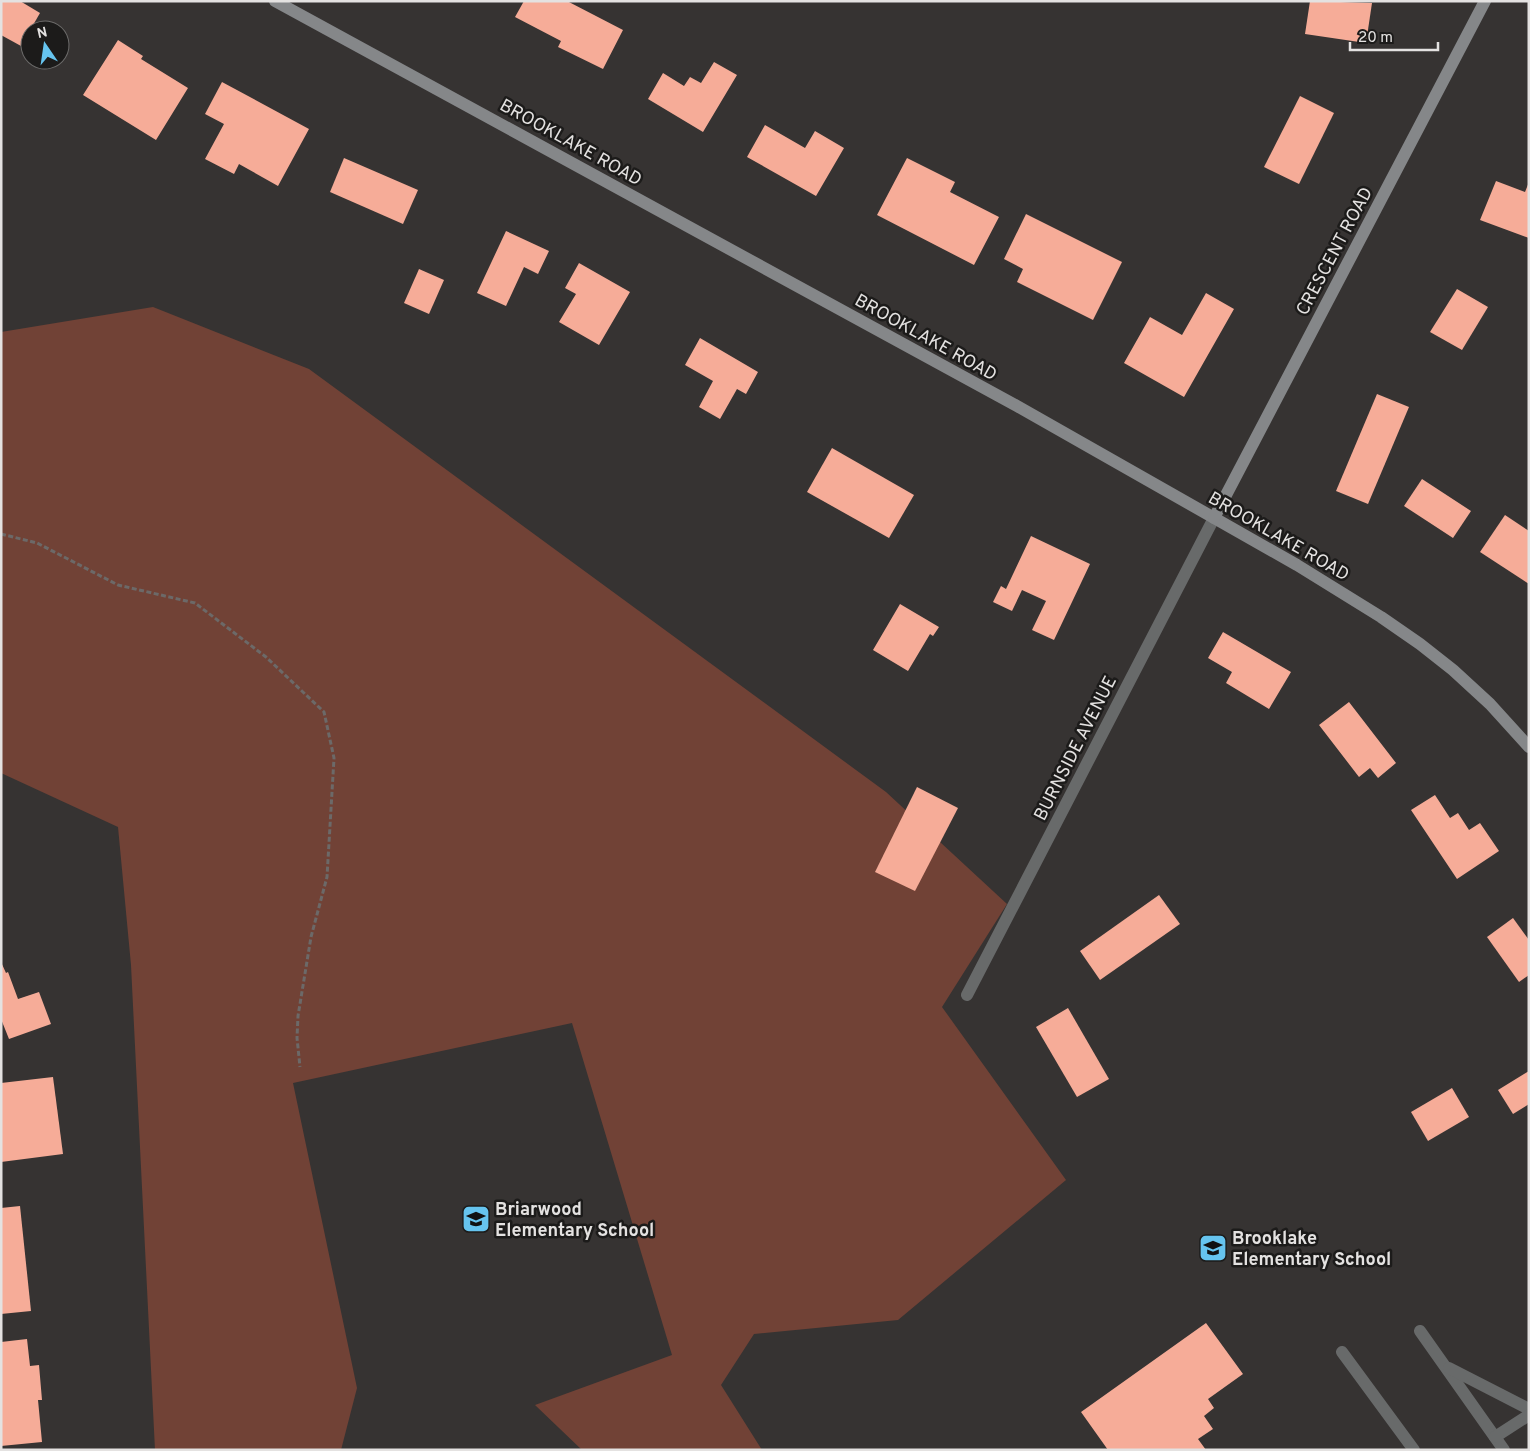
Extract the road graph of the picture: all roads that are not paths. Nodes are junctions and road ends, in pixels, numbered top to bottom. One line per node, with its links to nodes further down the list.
1 (275, 1): 3 (street, BROOKLAKE ROAD)
2 (1485, 1): 3 (street, CRESCENT ROAD)
3 (1214, 518): 4 (street, BROOKLAKE ROAD); 5 (street, BURNSIDE AVENUE)
4 (1529, 747)
5 (967, 995)
6 (1420, 1331): 8 (street)
7 (1342, 1352): 12 (street)
8 (1446, 1367): 9 (street); 11 (street)
9 (1529, 1409)
10 (1529, 1415): 11 (street)
11 (1495, 1437): 13 (street)
12 (1414, 1450)
13 (1504, 1450)

